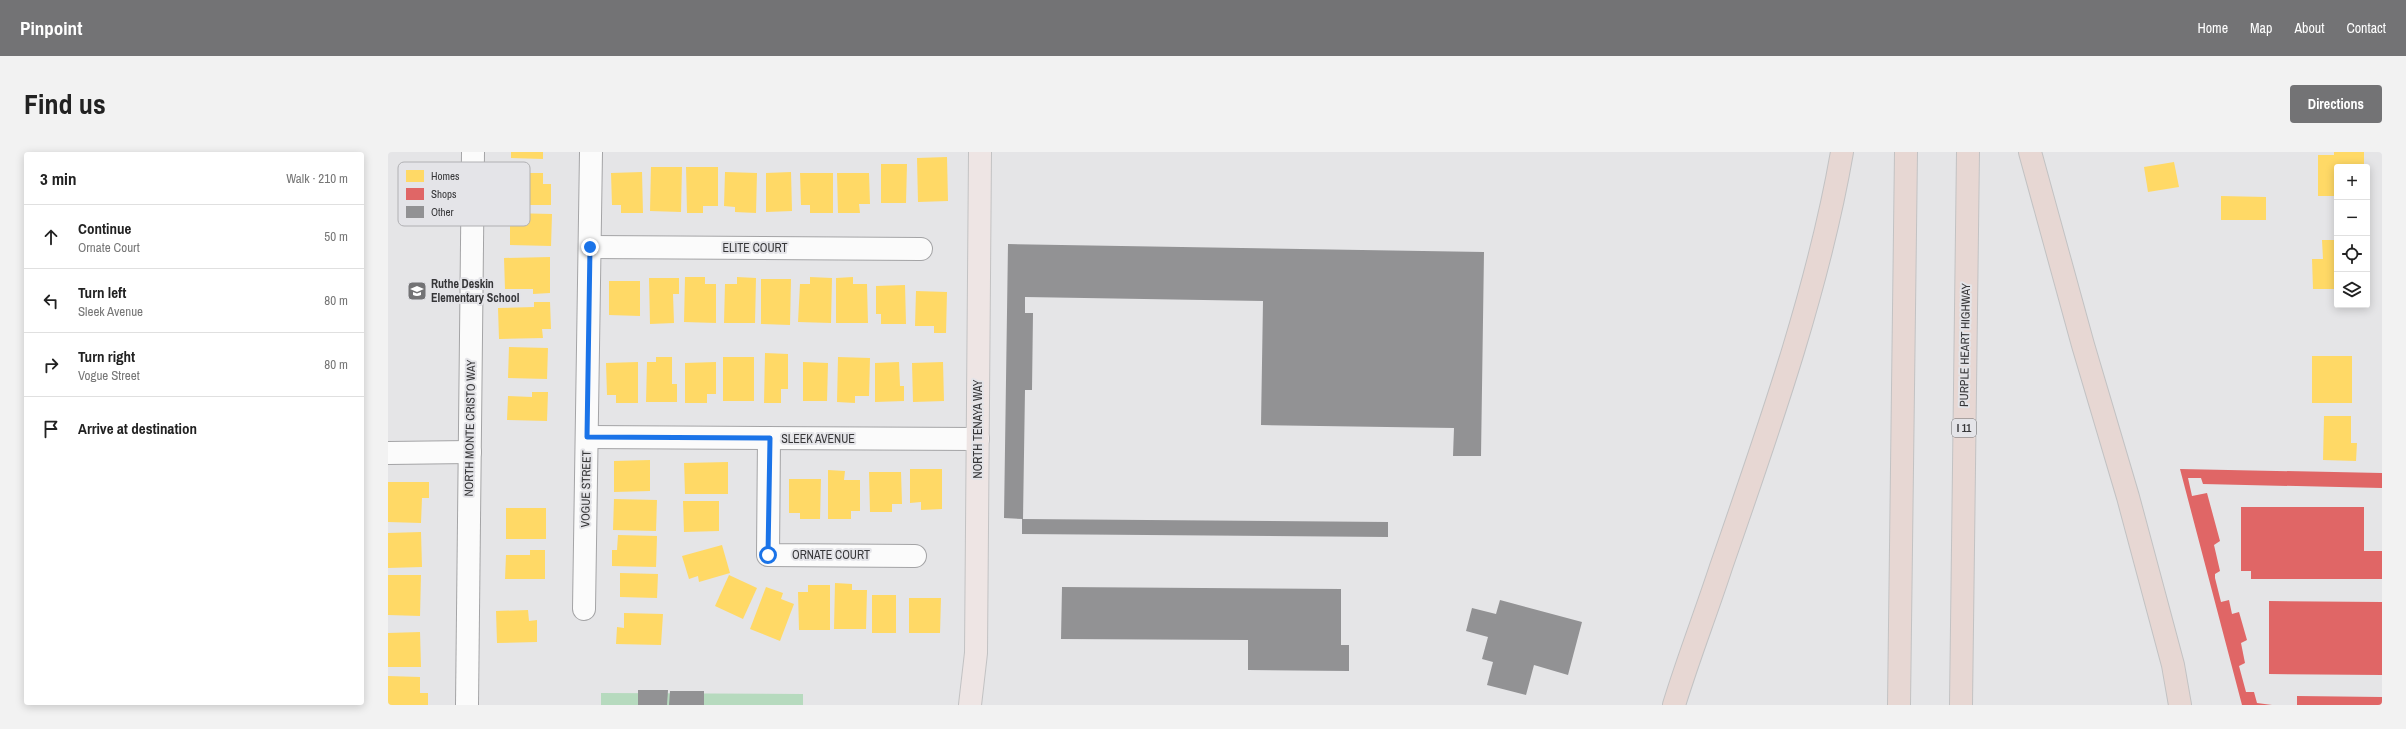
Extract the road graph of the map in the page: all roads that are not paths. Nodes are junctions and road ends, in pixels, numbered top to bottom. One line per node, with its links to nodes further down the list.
1 (473, 152): 8 (street, NORTH MONTE CRISTO WAY)
2 (591, 152): 10 (street, VOGUE STREET)
3 (980, 152): 14 (main road, NORTH TENAYA WAY)
4 (1842, 152): 19 (highway)
5 (1906, 152): 24 (highway)
6 (1968, 152): 25 (highway, PURPLE HEART HIGHWAY / I 11)
7 (2030, 152): 26 (highway)
8 (473, 162)
9 (472, 226): 15 (street, NORTH MONTE CRISTO WAY)
10 (590, 247): 11 (street, ELITE COURT); 12 (street, VOGUE STREET)
11 (921, 249)
12 (587, 437): 13 (street, SLEEK AVENUE); 18 (street, VOGUE STREET)
13 (770, 438): 14 (street, SLEEK AVENUE); 17 (street, ORNATE COURT)
14 (978, 439): 21 (main road, NORTH TENAYA WAY)
15 (470, 452): 16 (street); 20 (street, NORTH MONTE CRISTO WAY)
16 (388, 453)
17 (915, 556)
18 (584, 609)
19 (1681, 682): 22 (highway); 23 (highway)
20 (467, 705)
21 (970, 705)
22 (1674, 705)
23 (1678, 705)
24 (1899, 705)
25 (1961, 705)
26 (2180, 705)

